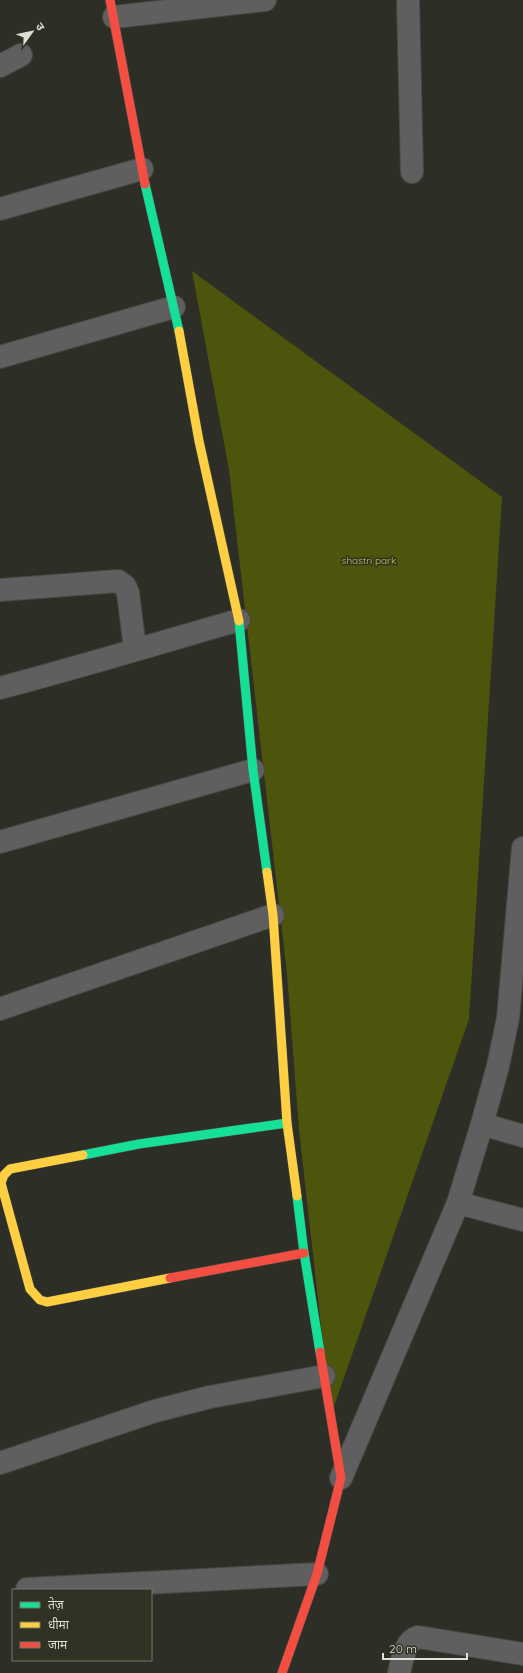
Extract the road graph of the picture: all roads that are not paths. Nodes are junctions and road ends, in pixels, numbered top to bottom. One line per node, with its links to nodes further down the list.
1 (265, 0): 3 (street)
2 (408, 0): 7 (street)
3 (112, 9): 6 (street)
4 (21, 55): 5 (street)
5 (0, 66)
6 (142, 169): 8 (street); 9 (street)
7 (412, 172)
8 (0, 209)
9 (174, 307): 10 (street); 12 (street)
10 (0, 357)
11 (0, 590): 13 (street)
12 (239, 620): 13 (street); 15 (street)
13 (135, 649): 14 (street)
14 (0, 688)
15 (253, 770): 16 (street); 18 (street)
16 (0, 842)
17 (523, 848): 20 (street)
18 (273, 915): 19 (street); 21 (street)
19 (0, 1009)
20 (515, 1014): 22 (street)
21 (287, 1123): 26 (street); 26 (street)
22 (482, 1124): 23 (street); 24 (street)
23 (523, 1136)
24 (458, 1203): 25 (street); 29 (street)
25 (523, 1220)
26 (304, 1253): 27 (street)
27 (324, 1376): 28 (street); 29 (street)
28 (0, 1463)
29 (341, 1478): 30 (street)
30 (317, 1574): 31 (street); 33 (street)
31 (27, 1589)
32 (523, 1654): 34 (street)
33 (282, 1673)
34 (399, 1673)

